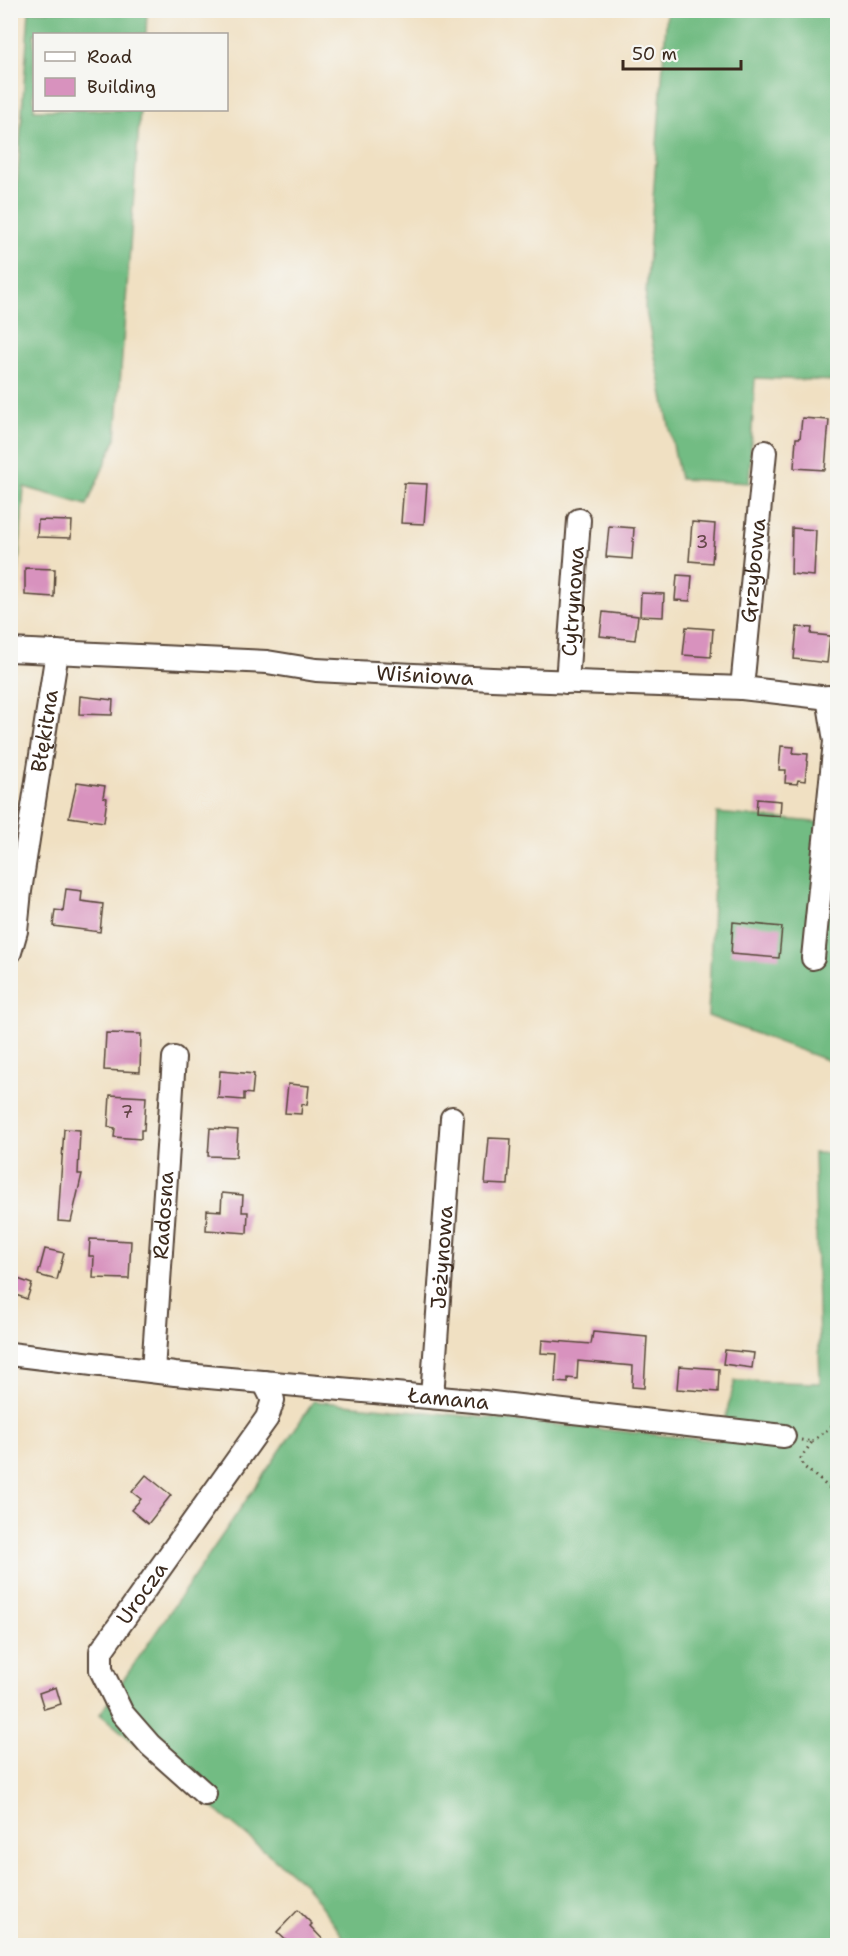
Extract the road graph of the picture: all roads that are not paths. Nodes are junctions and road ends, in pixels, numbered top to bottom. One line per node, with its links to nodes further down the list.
1 (765, 452): 6 (street, Grzybowa)
2 (579, 520): 5 (street, Cytrynowa)
3 (10, 650): 4 (street, Wiśniowa)
4 (57, 652): 5 (street, Wiśniowa); 8 (street, Błękitna)
5 (567, 682): 6 (street, Wiśniowa)
6 (742, 688): 7 (street, Wiśniowa)
7 (833, 698): 9 (street)
8 (10, 952)
9 (813, 958)
10 (174, 1058): 13 (street, Radosna)
11 (452, 1118): 15 (street, Jeżynowa)
12 (10, 1354): 13 (street, Łamana)
13 (153, 1371): 14 (street, Łamana)
14 (264, 1382): 15 (street, Łamana); 17 (street, Urocza)
15 (432, 1397): 16 (street, Łamana)
16 (784, 1436)
17 (205, 1794)

